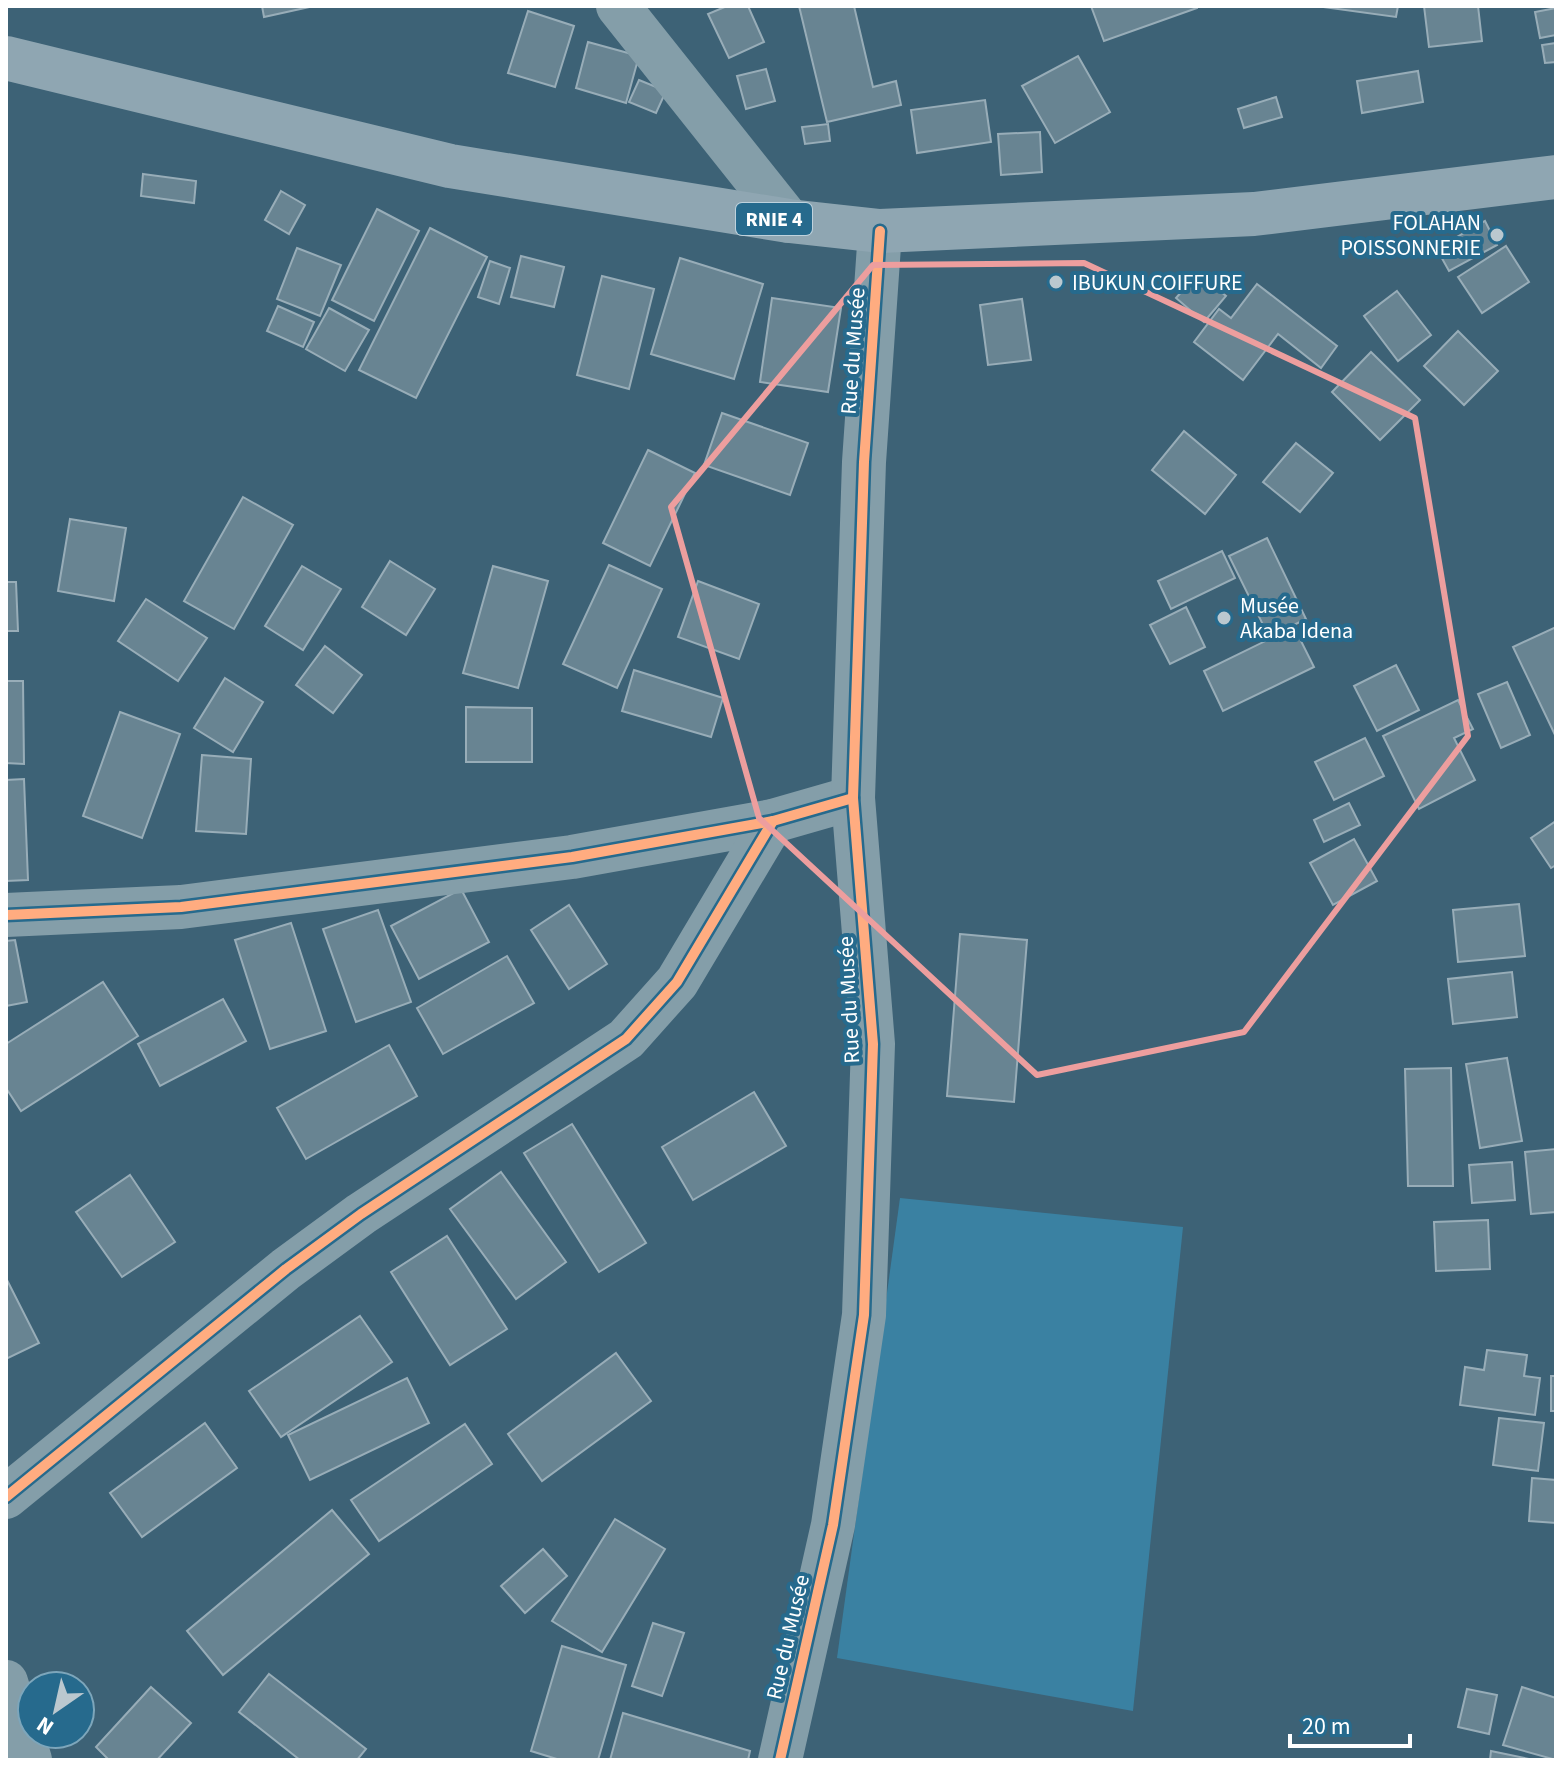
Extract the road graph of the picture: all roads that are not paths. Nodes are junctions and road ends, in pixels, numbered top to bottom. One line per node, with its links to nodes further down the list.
1 (618, 6): 4 (street)
2 (6, 58): 4 (main road, RNIE 4)
3 (1556, 177): 5 (main road, RNIE 4)
4 (789, 221): 5 (main road, RNIE 4)
5 (880, 231): 6 (street, Rue du Musée)
6 (853, 798): 7 (street); 12 (street, Rue du Musée)
7 (773, 821): 8 (street); 9 (street)
8 (6, 915)
9 (6, 1497)
10 (6, 1682): 11 (street)
11 (30, 1760)
12 (780, 1760)

